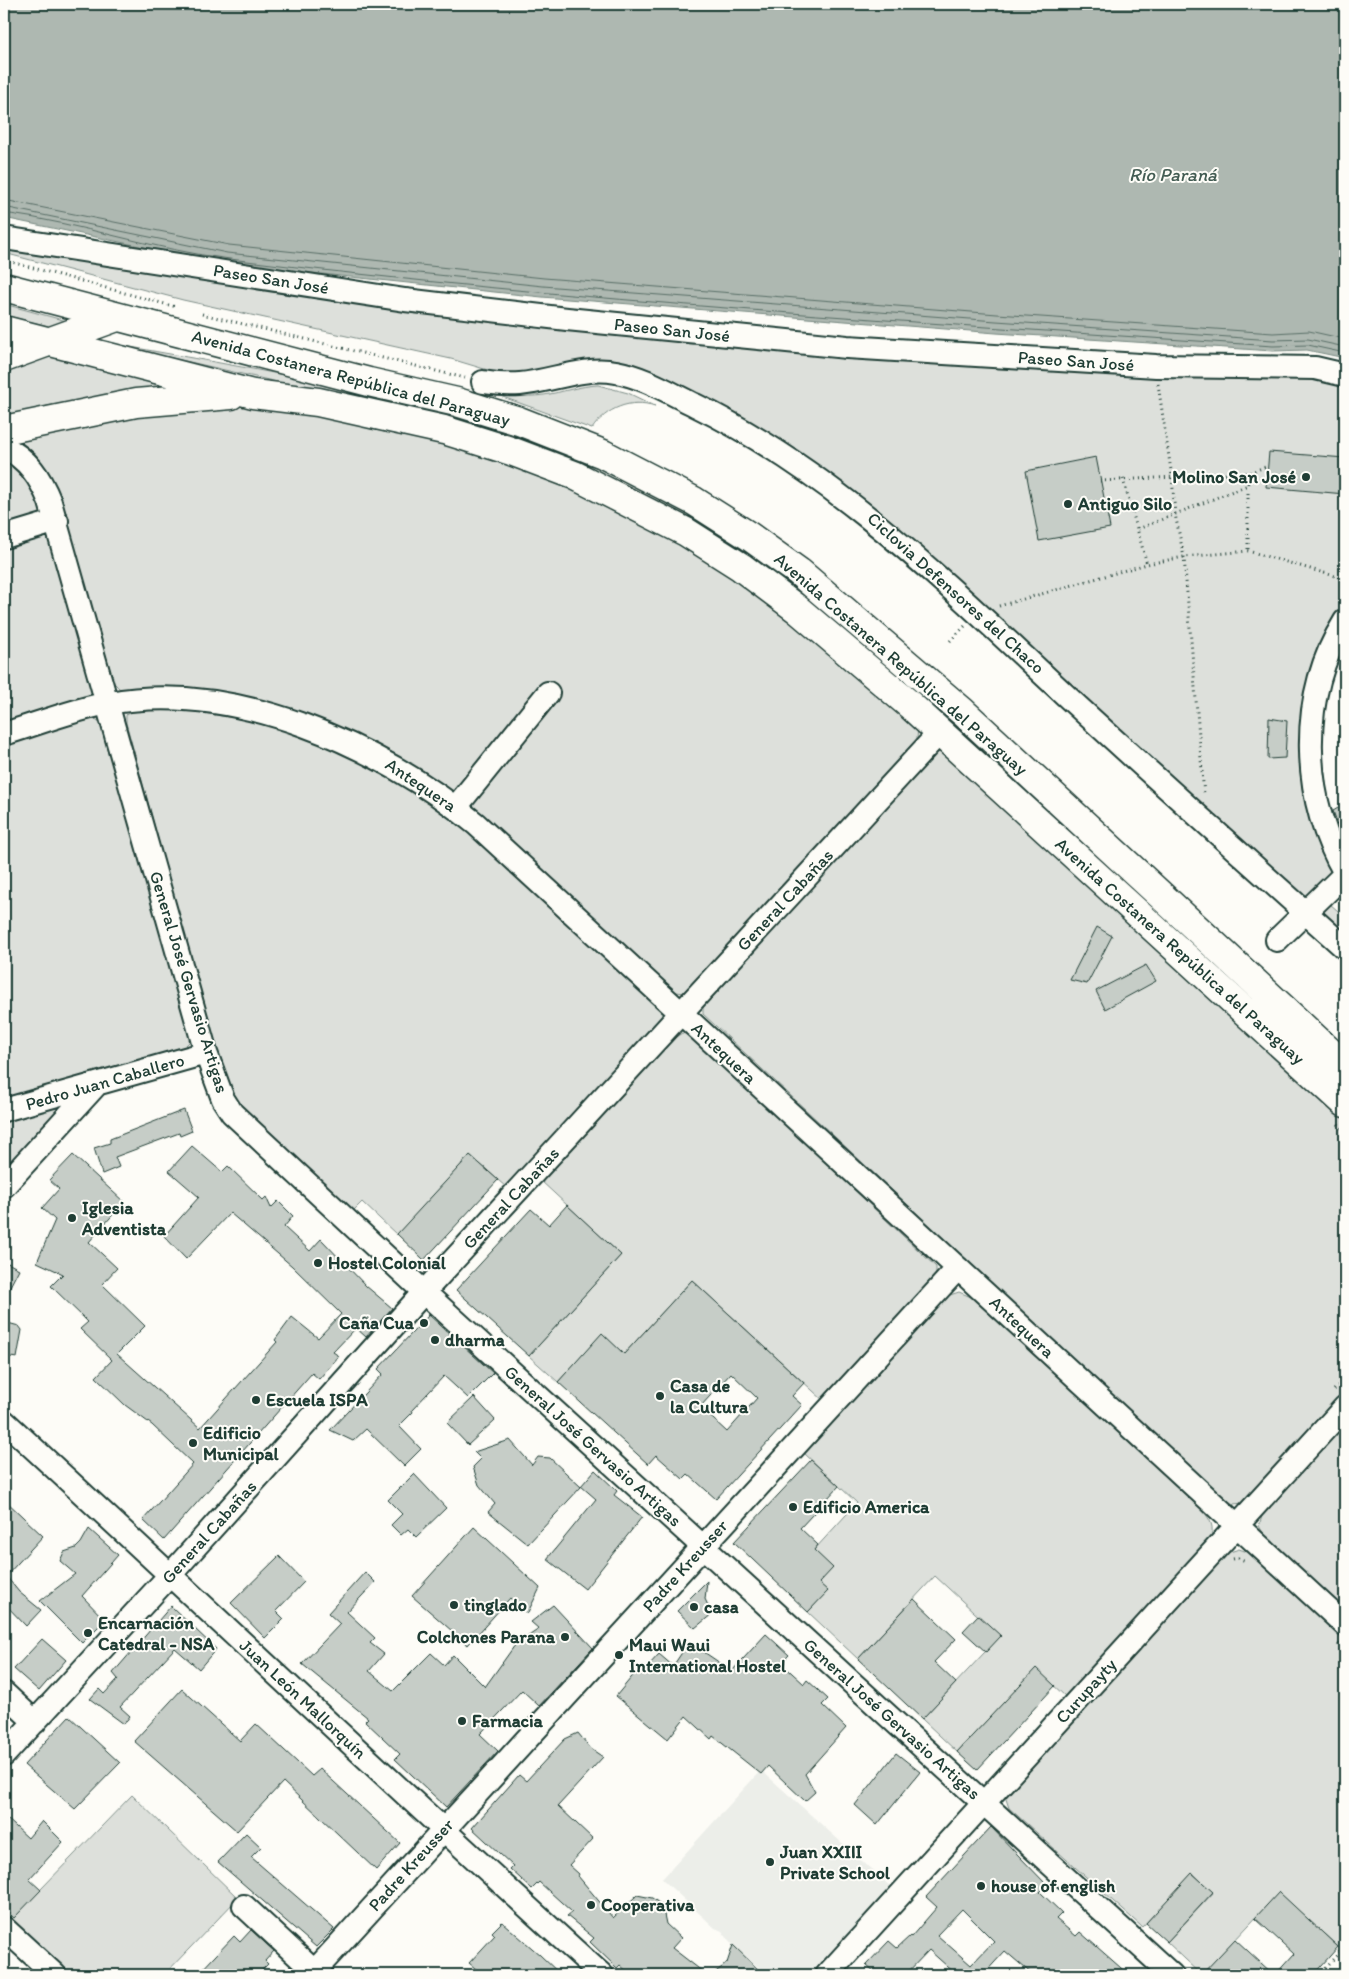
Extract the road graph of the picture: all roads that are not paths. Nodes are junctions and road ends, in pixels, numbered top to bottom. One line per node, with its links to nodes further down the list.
1 (4, 238): 7 (street, Paseo San José)
2 (4, 287): 3 (main road, Avenida Costanera República del Paraguay)
3 (117, 317): 5 (main road); 26 (main road, Avenida Costanera República del Paraguay)
4 (4, 330): 5 (main road, Avenida Costanera República del Paraguay)
5 (51, 342): 6 (main road); 9 (main road, Avenida Costanera República del Paraguay)
6 (4, 358)
7 (1345, 375)
8 (483, 382): 21 (street)
9 (253, 394): 10 (main road); 17 (main road, Avenida Costanera República del Paraguay)
10 (4, 430)
11 (4, 447): 12 (street, General José Gervasio Artigas)
12 (56, 520): 13 (street); 16 (street, General José Gervasio Artigas)
13 (4, 536)
14 (1345, 621): 20 (street)
15 (548, 693): 19 (street)
16 (108, 703): 18 (street, Antequera); 19 (street, Antequera); 25 (street, General José Gervasio Artigas)
17 (940, 732): 24 (street, General Cabañas); 29 (main road, Avenida Costanera República del Paraguay)
18 (4, 734)
19 (456, 807): 24 (street, Antequera)
20 (1345, 873): 21 (street)
21 (1306, 912): 22 (street); 23 (street)
22 (1277, 940)
23 (1345, 948)
24 (681, 1013): 31 (street, Antequera); 32 (street, General Cabañas)
25 (206, 1053): 27 (street, Pedro Juan Caballero); 32 (street, General José Gervasio Artigas)
26 (1345, 1066)
27 (97, 1084): 28 (street, Pedro Juan Caballero); 30 (street)
28 (4, 1110)
29 (1338, 1110)
30 (4, 1186)
31 (958, 1268): 35 (street, Antequera); 36 (street, Padre Kreusser)
32 (424, 1292): 36 (street, General José Gervasio Artigas); 37 (street, General Cabañas)
33 (1339, 1400): 35 (street, Curupayty)
34 (4, 1421): 37 (street, Juan León Mallorquín)
35 (1237, 1526): 38 (street, Antequera); 42 (street, Curupayty)
36 (703, 1546): 42 (street, General José Gervasio Artigas); 43 (street, Padre Kreusser)
37 (171, 1574): 40 (street, General Cabañas); 43 (street, Juan León Mallorquín)
38 (1338, 1631)
39 (4, 1693): 40 (street)
40 (35, 1722): 41 (street, General Cabañas)
41 (4, 1755)
42 (984, 1803): 49 (street, Curupayty); 50 (street, General José Gervasio Artigas)
43 (443, 1831): 46 (street, Padre Kreusser); 48 (street, Juan León Mallorquín)
44 (244, 1906): 46 (street)
45 (4, 1928): 47 (street)
46 (312, 1973)
47 (55, 1975)
48 (602, 1975)
49 (827, 1975)
50 (1172, 1975)

